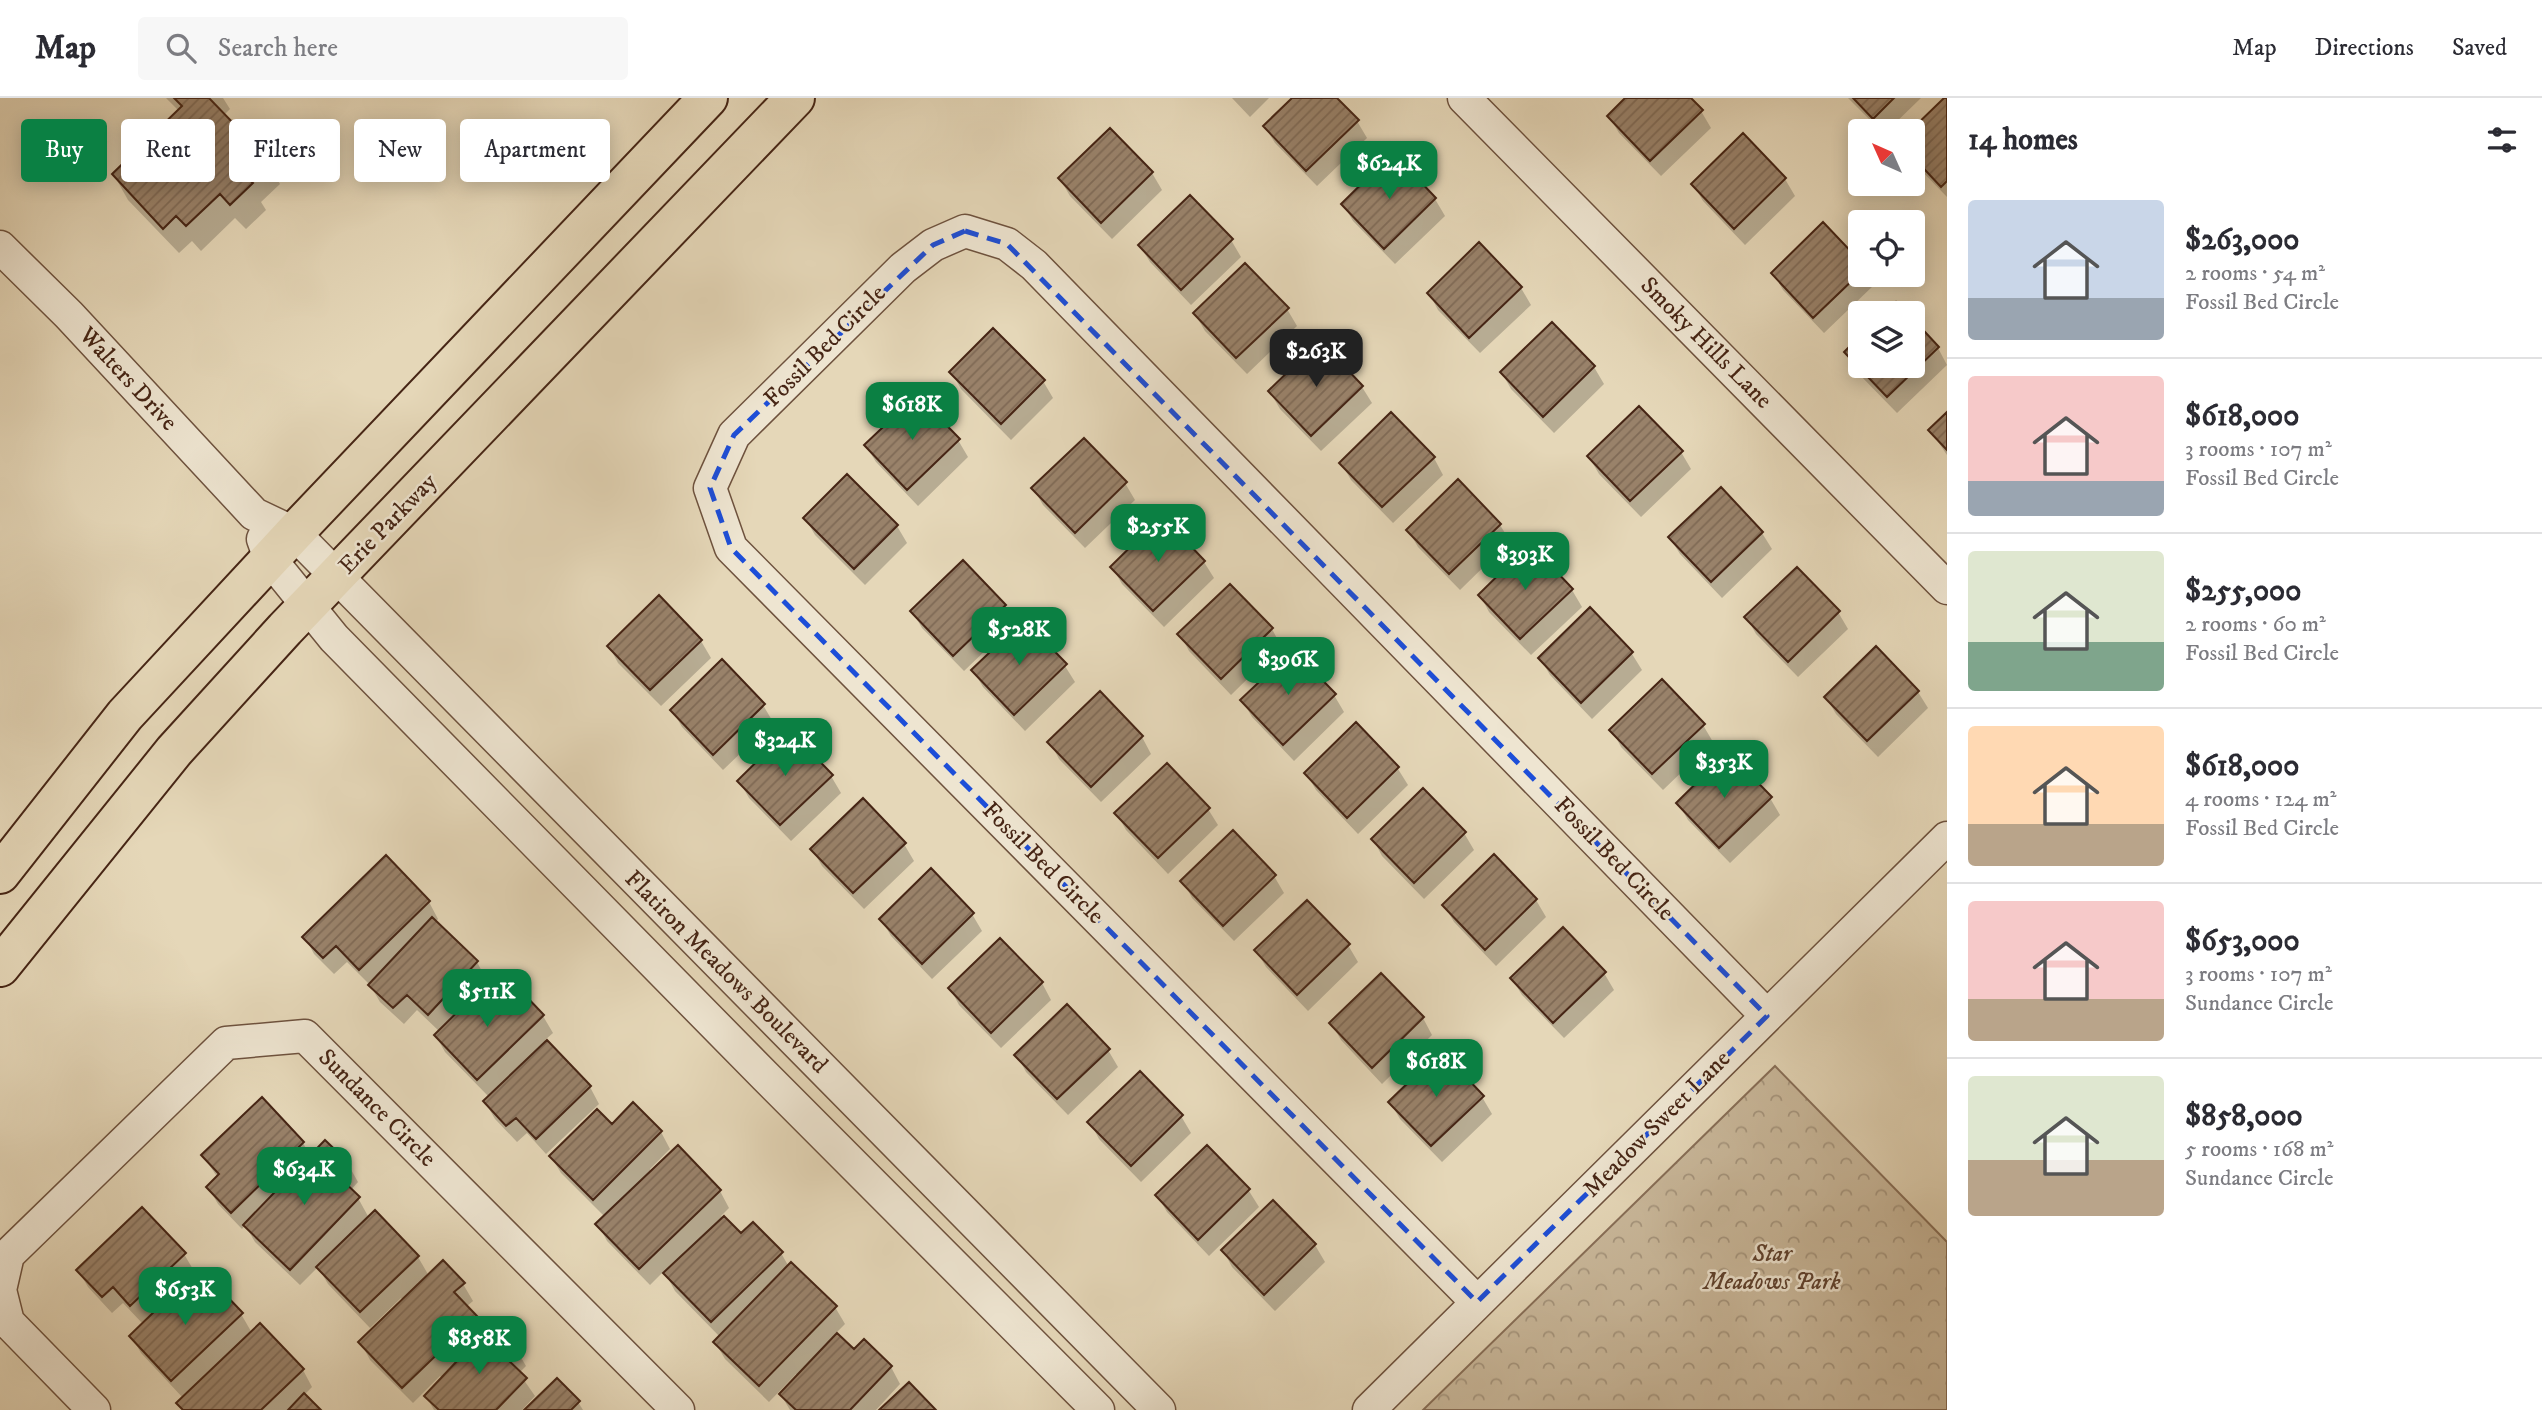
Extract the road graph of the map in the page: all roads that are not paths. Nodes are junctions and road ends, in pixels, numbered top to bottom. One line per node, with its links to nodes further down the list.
1 (708, 98): 5 (main road)
2 (795, 98): 6 (main road, Erie Parkway)
3 (1464, 98): 7 (street, Smoky Hills Lane)
4 (0, 247): 5 (street, Walters Drive)
5 (282, 546): 6 (street, Flatiron Meadows Boulevard); 8 (street, Flatiron Meadows Boulevard); 10 (main road)
6 (337, 577): 8 (main road, Erie Parkway); 17 (street, Flatiron Meadows Boulevard)
7 (1947, 588)
8 (308, 607): 11 (main road, Erie Parkway); 16 (street, Flatiron Meadows Boulevard)
9 (1947, 838): 12 (street, Meadow Sweet Lane)
10 (0, 874)
11 (0, 967)
12 (1767, 1016): 13 (street, Meadow Sweet Lane); 13 (street, Fossil Bed Circle)
13 (1477, 1302): 18 (street, Meadow Sweet Lane)
14 (94, 1410): 15 (street, Sundance Circle)
15 (678, 1410)
16 (1098, 1410)
17 (1159, 1410)
18 (1368, 1410)

